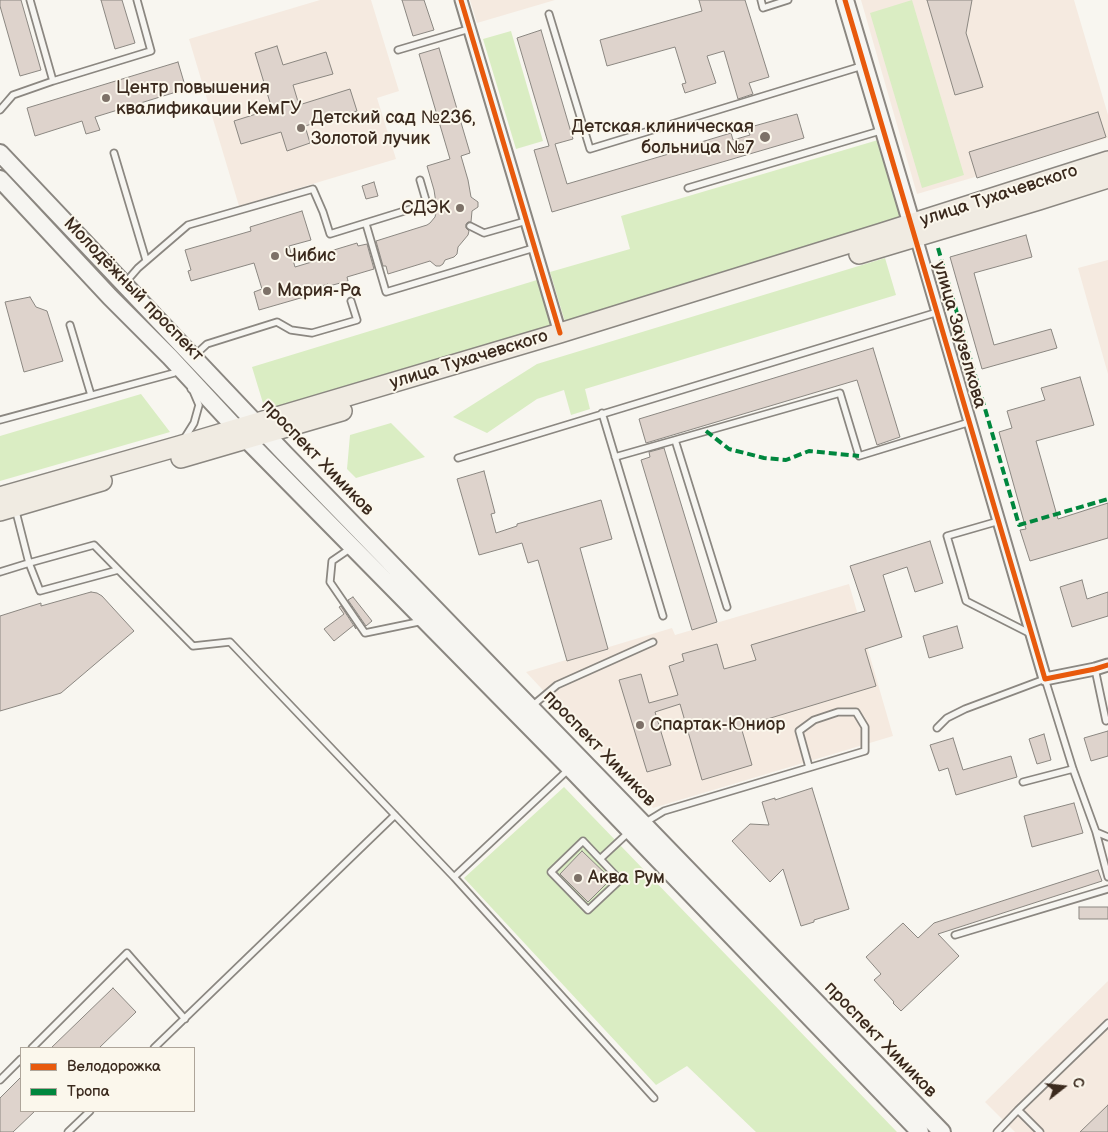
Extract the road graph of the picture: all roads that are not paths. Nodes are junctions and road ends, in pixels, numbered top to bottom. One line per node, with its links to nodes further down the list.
1 (30, 0): 11 (lane)
2 (137, 0): 11 (lane)
3 (461, 0): 8 (street)
4 (761, 0): 5 (lane)
5 (788, 0)
6 (845, 0): 10 (main road, улица Заузелкова)
7 (549, 14): 10 (lane)
8 (469, 28): 9 (lane); 23 (street)
9 (398, 50)
10 (864, 66): 13 (main road, улица Заузелкова)
11 (53, 80): 12 (lane)
12 (0, 110)
13 (884, 130): 20 (lane); 26 (main road, улица Заузелкова)
14 (0, 153): 29 (main road, Молодёжный проспект)
15 (114, 153): 28 (lane)
16 (1108, 162): 26 (main road, улица Тухачевского)
17 (1108, 178): 26 (main road, улица Тухачевского)
18 (0, 179): 35 (main road, Молодёжный проспект)
19 (420, 180): 21 (lane)
20 (688, 188)
21 (427, 204): 22 (lane); 24 (lane)
22 (436, 208)
23 (526, 221): 25 (lane); 27 (street)
24 (366, 224): 27 (lane); 28 (lane)
25 (470, 226)
26 (914, 230): 31 (street, улица Заузелкова); 33 (main road, улица Тухачевского); 43 (main road, улица Тухачевского)
27 (534, 248): 33 (street)
28 (146, 260): 29 (lane)
29 (124, 284): 34 (main road, Молодёжный проспект)
30 (351, 301): 34 (lane)
31 (938, 312): 40 (lane); 42 (street, улица Заузелкова)
32 (70, 325): 39 (lane)
33 (560, 333): 43 (main road, улица Тухачевского)
34 (192, 357): 38 (main road, Молодёжный проспект)
35 (172, 365): 36 (lane); 39 (lane); 43 (main road, Молодёжный проспект)
36 (180, 379)
37 (186, 385): 45 (lane)
38 (227, 394): 43 (main road, проспект Химиков)
39 (91, 395): 41 (lane)
40 (602, 413): 46 (lane); 47 (lane)
41 (0, 420)
42 (970, 422): 44 (lane); 49 (street, улица Заузелкова)
43 (251, 431): 45 (main road, улица Тухачевского); 48 (main road, улица Тухачевского); 50 (main road, проспект Химиков); 62 (main road, проспект Химиков)
44 (675, 440): 46 (lane); 54 (lane)
45 (179, 446): 48 (main road, улица Тухачевского)
46 (615, 457): 55 (lane)
47 (458, 458)
48 (5, 505): 51 (lane)
49 (999, 522): 57 (street, улица Заузелкова); 57 (lane)
50 (353, 546): 56 (main road, проспект Химиков); 56 (lane)
51 (30, 563): 52 (lane); 52 (lane); 53 (lane)
52 (118, 570): 69 (lane)
53 (0, 572)
54 (727, 607)
55 (663, 616)
56 (426, 620): 65 (main road, проспект Химиков)
57 (1032, 634): 61 (street, улица Заузелкова)
58 (653, 642): 62 (lane)
59 (1108, 665): 60 (street)
60 (1095, 669): 61 (street); 63 (lane)
61 (1045, 679): 64 (lane); 67 (lane)
62 (531, 707): 65 (main road, проспект Химиков)
63 (1106, 721)
64 (937, 728)
65 (575, 764): 70 (main road, проспект Химиков); 74 (lane)
66 (809, 767): 66 (lane); 70 (lane)
67 (1073, 769): 68 (lane); 71 (lane)
68 (1024, 782)
69 (395, 815): 74 (lane); 78 (lane)
70 (637, 828): 73 (lane); 88 (main road, проспект Химиков); 89 (main road, проспект Химиков)
71 (1096, 832): 72 (lane); 75 (lane)
72 (1108, 837)
73 (600, 859): 73 (lane)
74 (454, 877): 84 (lane)
75 (1108, 877)
76 (1108, 889): 77 (lane)
77 (955, 936)
78 (185, 1019): 80 (lane); 81 (lane)
79 (1108, 1023): 85 (lane)
80 (33, 1047)
81 (155, 1047)
82 (20, 1060): 83 (lane)
83 (0, 1080)
84 (654, 1098)
85 (1018, 1110): 90 (lane); 91 (lane)
86 (89, 1112): 87 (lane)
87 (68, 1132)
88 (920, 1132)
89 (942, 1132)
90 (997, 1132)
91 (1040, 1132)

